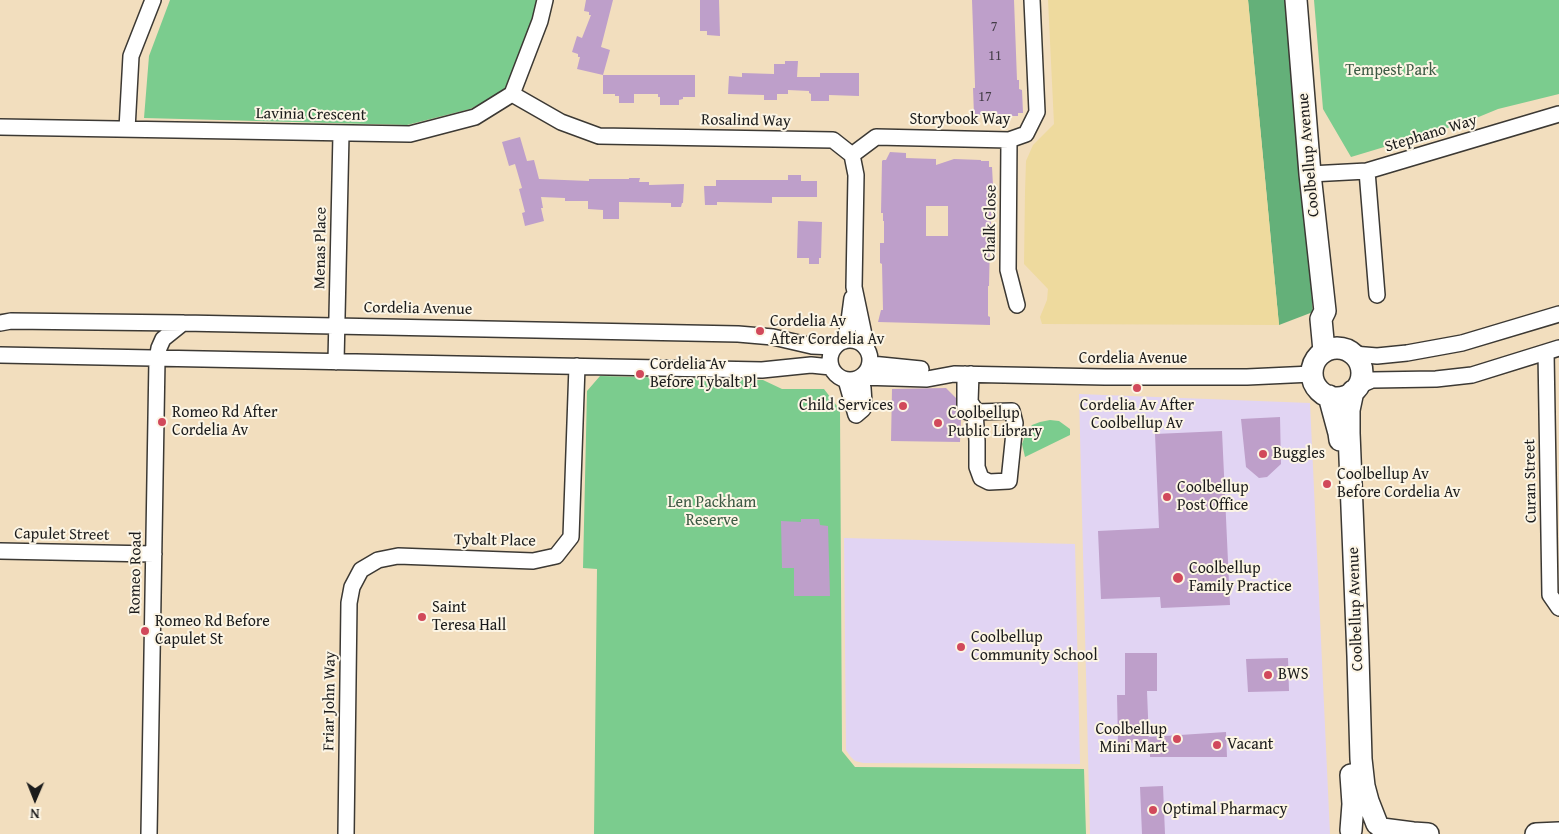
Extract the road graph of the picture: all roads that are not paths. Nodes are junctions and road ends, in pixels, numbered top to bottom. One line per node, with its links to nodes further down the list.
1 (153, 0): 8 (street)
2 (545, 0): 5 (street)
3 (1032, 0): 10 (street, Storybook Way)
4 (1296, 0): 13 (street, Coolbellup Avenue)
5 (512, 94): 9 (street, Lavinia Crescent); 11 (street, Rosalind Way)
6 (1559, 114): 12 (street, Stephano Way)
7 (0, 127): 8 (street, Lavinia Crescent)
8 (127, 129): 9 (street, Lavinia Crescent)
9 (341, 134): 20 (street, Menas Place)
10 (1009, 140): 11 (street, Storybook Way); 16 (street, Chalk Close)
11 (852, 154): 14 (street)
12 (1367, 172): 13 (street, Stephano Way); 15 (street)
13 (1310, 174): 23 (street, Coolbellup Avenue)
14 (854, 287): 21 (street); 25 (street)
15 (1377, 295)
16 (1017, 305)
17 (1559, 314): 23 (street)
18 (0, 323): 19 (street, Cordelia Avenue)
19 (183, 323): 20 (street, Cordelia Avenue); 26 (street, Romeo Road)
20 (337, 326): 21 (street, Cordelia Avenue); 27 (street, Menas Place)
21 (839, 344): 25 (street); 29 (street)
22 (1553, 350): 33 (street); 40 (street, Curan Street)
23 (1339, 351): 31 (street); 33 (street)
24 (0, 355): 26 (street)
25 (869, 356): 30 (street); 32 (street)
26 (158, 359): 27 (street); 38 (street, Romeo Road)
27 (336, 362): 28 (street)
28 (577, 366): 29 (street); 39 (street, Tybalt Place)
29 (831, 367): 32 (street)
30 (963, 374): 31 (street, Cordelia Avenue); 32 (street); 35 (street)
31 (1312, 374): 34 (street)
32 (856, 379): 36 (street)
33 (1355, 388): 34 (street); 41 (street, Coolbellup Avenue)
34 (1329, 396): 41 (street, Coolbellup Avenue)
35 (975, 412): 35 (street)
36 (856, 415)
37 (0, 551): 38 (street, Capulet Street)
38 (154, 554): 45 (street, Romeo Road)
39 (361, 570): 46 (street, Friar John Way)
40 (1559, 608)
41 (1354, 702): 42 (street, Coolbellup Avenue); 43 (street, Coolbellup Avenue)
42 (1382, 829): 43 (street); 47 (street)
43 (1348, 833)
44 (1559, 833): 49 (street)
45 (149, 834)
46 (346, 834)
47 (1428, 834)
48 (1536, 834): 49 (street)
49 (1553, 834)

